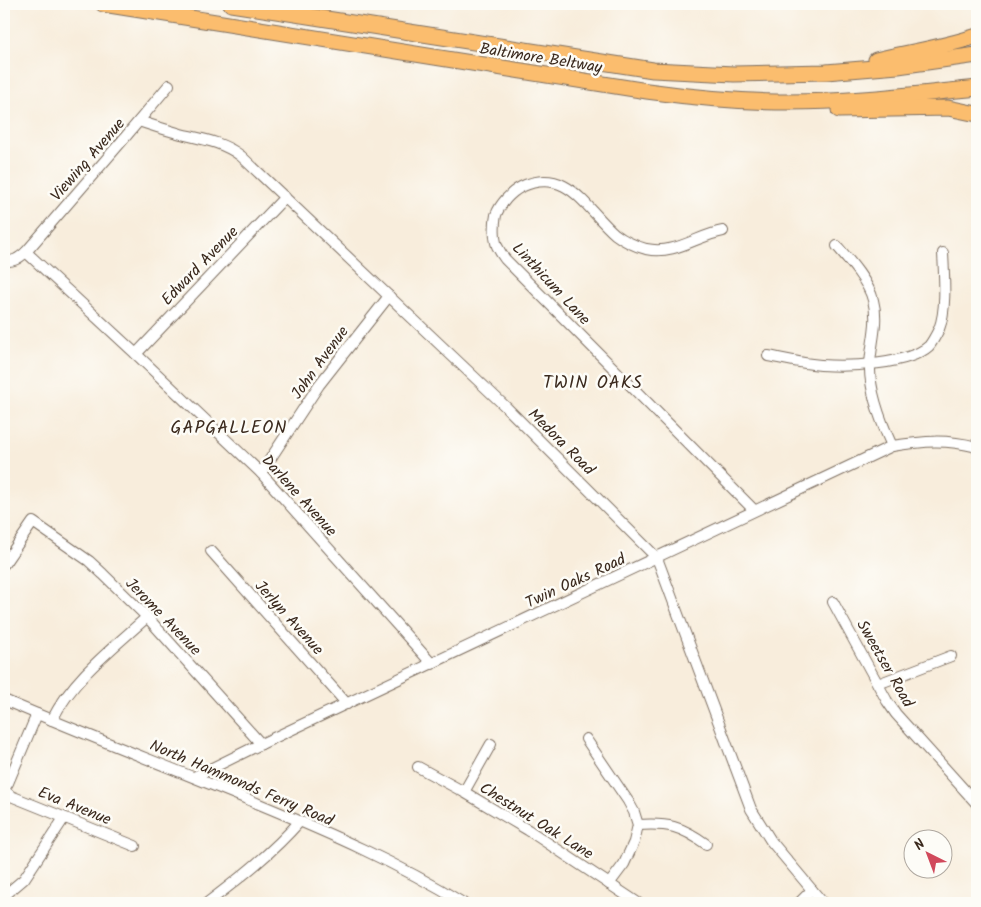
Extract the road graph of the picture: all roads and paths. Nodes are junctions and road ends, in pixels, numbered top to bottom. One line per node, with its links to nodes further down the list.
1 (103, 4): 8 (highway, Baltimore Beltway)
2 (231, 4): 5 (highway, Baltimore Beltway)
3 (977, 36): 5 (highway)
4 (977, 55): 5 (highway, Baltimore Beltway)
5 (826, 72)
6 (169, 85): 10 (street, Viewing Avenue)
7 (977, 88): 8 (highway, Baltimore Beltway)
8 (647, 91): 9 (highway)
9 (977, 114)
10 (139, 121): 11 (street, Medora Road); 14 (street, Viewing Avenue)
11 (285, 197): 17 (street, Medora Road); 18 (street, Edward Avenue)
12 (723, 231): 24 (street, Linthicum Lane)
13 (837, 246): 20 (street)
14 (26, 252): 16 (street); 18 (street, Darlene Avenue)
15 (944, 253): 20 (street)
16 (4, 260)
17 (388, 296): 23 (street, John Avenue); 26 (street, Medora Road)
18 (136, 354): 23 (street, Darlene Avenue)
19 (768, 356): 20 (street)
20 (870, 365): 21 (street)
21 (892, 446): 22 (street, Twin Oaks Road); 24 (street, Twin Oaks Road)
22 (977, 447)
23 (261, 472): 31 (street, Darlene Avenue)
24 (754, 510): 26 (street, Twin Oaks Road)
25 (211, 551): 34 (street, Jerlyn Avenue)
26 (657, 558): 31 (street, Twin Oaks Road); 51 (street, Medora Road)
27 (4, 564): 29 (street, Jerome Avenue)
28 (833, 602): 32 (street, Sweetser Road)
29 (147, 617): 36 (street); 38 (street, Jerome Avenue)
30 (951, 656): 32 (street)
31 (432, 664): 34 (street, Twin Oaks Road)
32 (878, 684): 44 (street, Sweetser Road)
33 (4, 700): 35 (street, North Hammonds Ferry Road)
34 (347, 704): 38 (street, Twin Oaks Road)
35 (37, 714): 36 (street, North Hammonds Ferry Road); 42 (street)
36 (52, 720): 41 (street, North Hammonds Ferry Road)
37 (586, 740): 47 (street)
38 (261, 744): 41 (street, Twin Oaks Road)
39 (491, 744): 43 (street)
40 (418, 767): 43 (street, Chestnut Oak Lane)
41 (194, 777): 46 (street, North Hammonds Ferry Road)
42 (4, 790): 45 (street, Eva Avenue)
43 (464, 792): 50 (street, Chestnut Oak Lane)
44 (977, 804)
45 (64, 818): 49 (street, Eva Avenue); 52 (street)
46 (300, 821): 53 (street); 54 (street, North Hammonds Ferry Road)
47 (638, 825): 48 (street); 50 (street)
48 (706, 844)
49 (136, 846)
50 (609, 884): 55 (street, Chestnut Oak Lane)
51 (812, 890): 56 (street); 57 (street, Medora Road)
52 (4, 896)
53 (207, 903)
54 (463, 903)
55 (638, 903)
56 (799, 903)
57 (823, 903)

